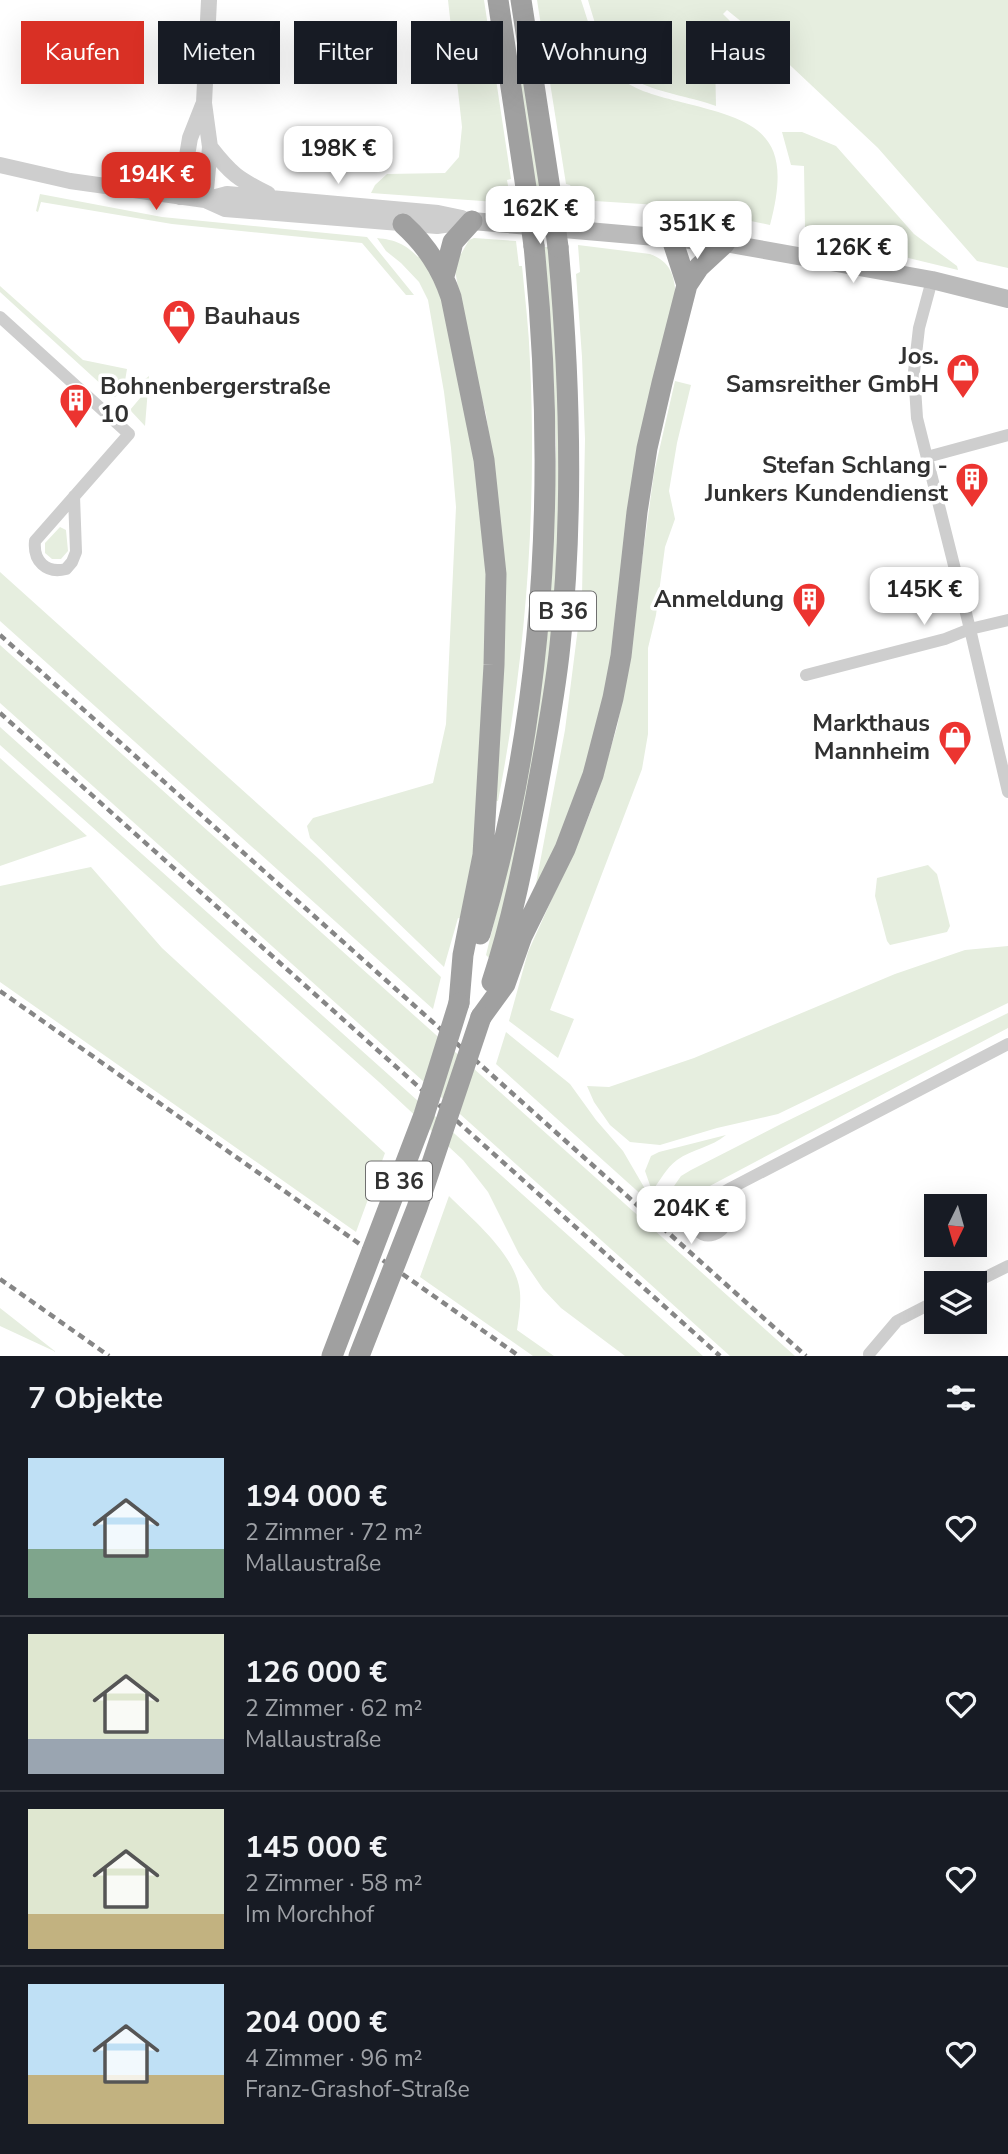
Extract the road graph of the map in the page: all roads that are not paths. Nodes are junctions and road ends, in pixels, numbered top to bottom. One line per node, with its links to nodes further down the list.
1 (209, 0): 4 (street)
2 (498, 0): 27 (highway, B 36, bridge)
3 (521, 0): 28 (highway, B 36, bridge)
4 (204, 103): 5 (street); 7 (street)
5 (210, 147): 8 (street); 9 (street)
6 (0, 165): 7 (street)
7 (180, 197): 9 (street)
8 (280, 199): 9 (street); 10 (street)
9 (205, 200): 11 (street)
10 (472, 221): 11 (street); 12 (main road); 14 (highway)
11 (403, 224): 14 (highway)
12 (672, 239): 13 (main road); 16 (highway)
13 (725, 243): 15 (main road); 16 (highway)
14 (444, 276): 27 (highway)
15 (932, 280): 17 (main road); 20 (street)
16 (687, 285): 28 (highway)
17 (1008, 299)
18 (0, 317): 21 (street)
19 (1008, 435): 20 (street)
20 (927, 457): 23 (street)
21 (74, 496): 21 (street)
22 (1008, 620): 23 (street)
23 (970, 629): 24 (street); 25 (street)
24 (806, 675)
25 (1006, 774): 26 (street)
26 (1008, 792)
27 (470, 947): 35 (highway, B 36, bridge)
28 (502, 974): 36 (highway, B 36, bridge)
29 (1008, 1044): 30 (street)
30 (731, 1188)
31 (1008, 1266): 32 (street)
32 (987, 1276)
33 (924, 1307): 34 (street)
34 (869, 1354)
35 (332, 1356)
36 (359, 1356)

